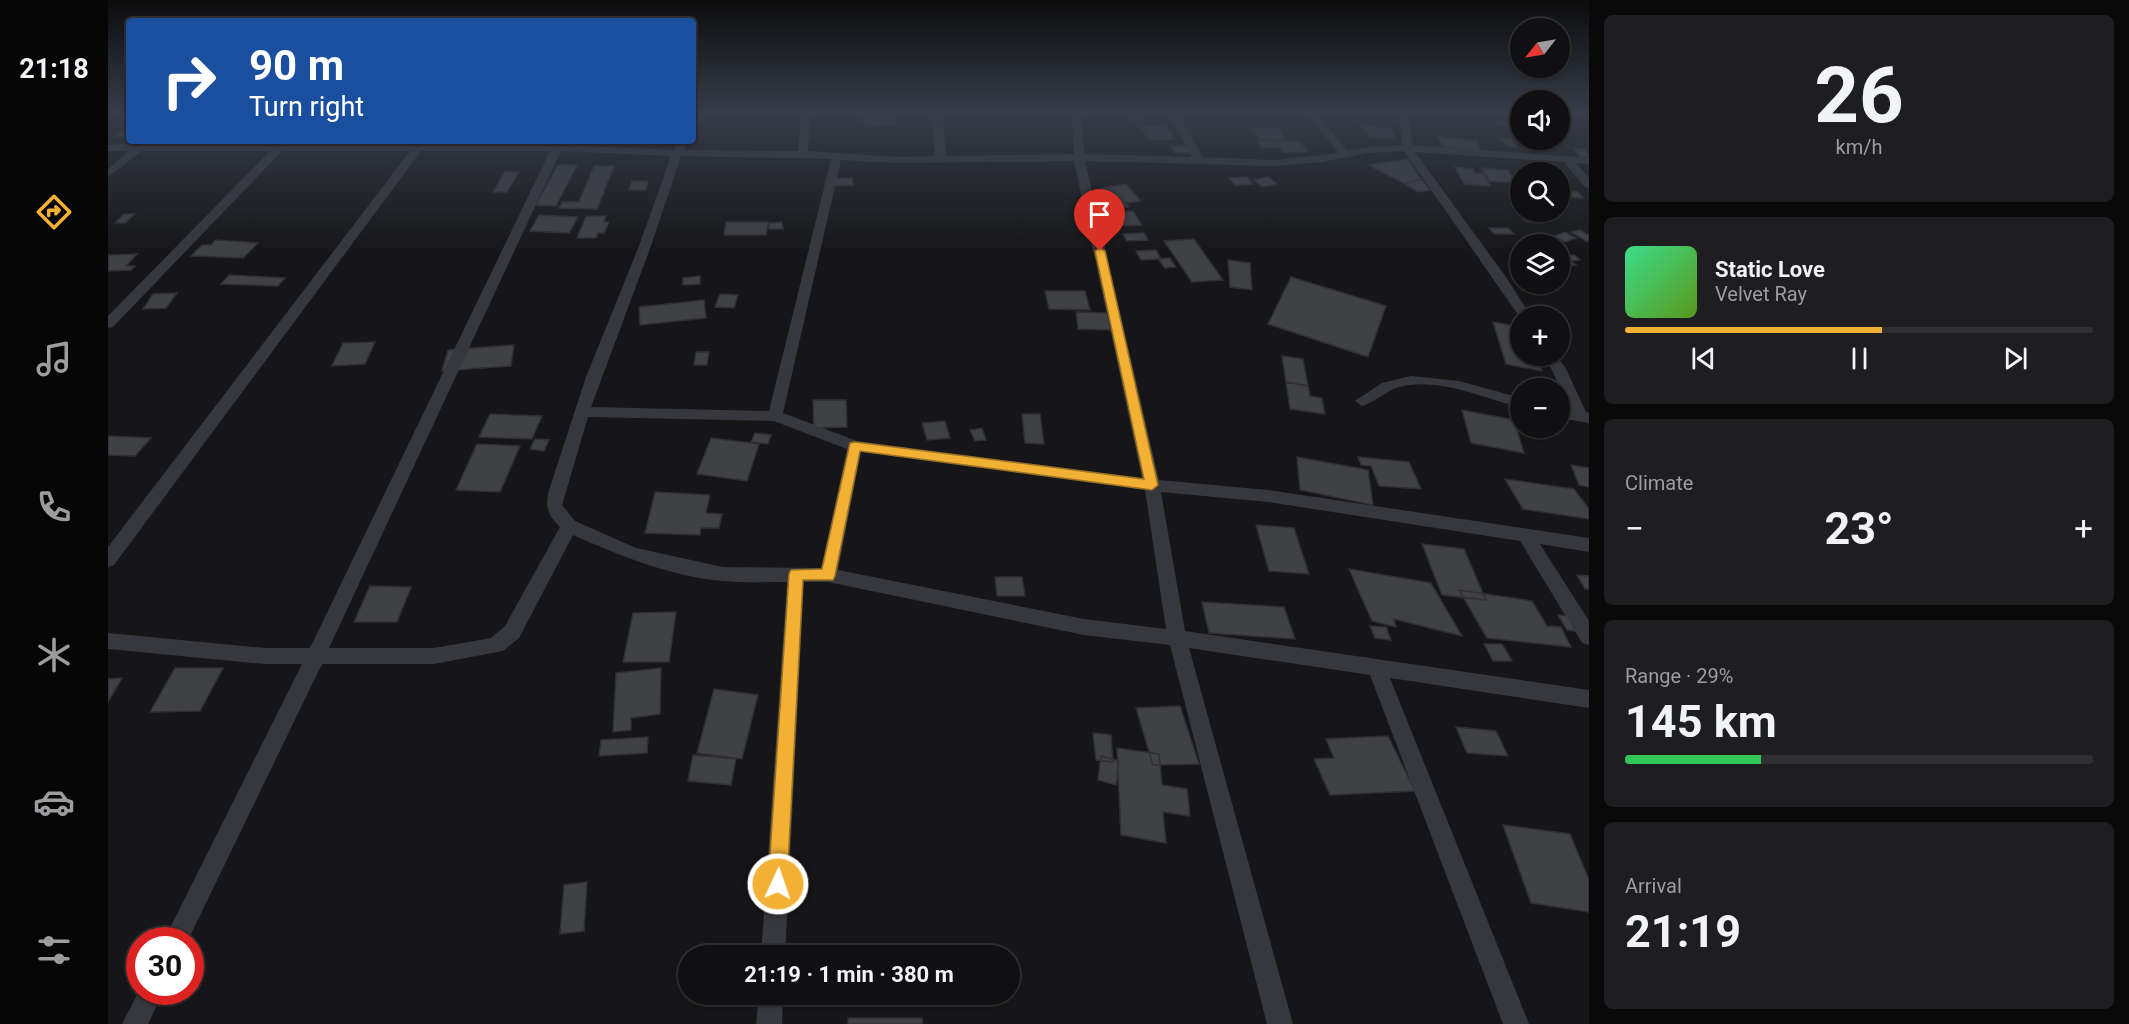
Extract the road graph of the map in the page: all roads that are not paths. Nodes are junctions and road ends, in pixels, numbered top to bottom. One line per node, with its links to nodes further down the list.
1 (125, 160): 16 (street)
2 (268, 160): 19 (street)
3 (409, 160): 32 (street)
4 (552, 160): 38 (street)
5 (675, 160): 23 (street)
6 (836, 160): 25 (street)
7 (935, 160): 8 (street)
8 (941, 160): 9 (street)
9 (956, 160)
10 (1079, 160): 28 (street)
11 (1151, 160): 15 (street)
12 (1314, 160): 15 (street)
13 (1415, 160): 18 (street)
14 (1568, 160): 17 (street)
15 (1200, 161)
16 (108, 174)
17 (1589, 185)
18 (1518, 306)
19 (108, 324)
20 (1557, 366): 26 (street)
21 (1510, 400): 22 (street)
22 (1362, 401)
23 (582, 412): 25 (street); 29 (street)
24 (1570, 414): 26 (street)
25 (775, 416): 27 (street)
26 (1585, 417)
27 (855, 446): 28 (street); 34 (street)
28 (1152, 485): 30 (street); 36 (street)
29 (569, 526): 33 (street); 38 (street)
30 (1525, 535): 31 (street); 35 (street)
31 (1589, 545)
32 (108, 560)
33 (796, 574): 34 (street); 42 (street)
34 (828, 576): 36 (street)
35 (1589, 637)
36 (1177, 638): 39 (street); 47 (street)
37 (108, 641): 38 (street)
38 (316, 656): 41 (street)
39 (1376, 667): 40 (street); 48 (street)
40 (1589, 699)
41 (182, 927)
42 (774, 945)
43 (144, 1005): 45 (street)
44 (770, 1005): 46 (street)
45 (135, 1024)
46 (769, 1024)
47 (1280, 1024)
48 (1516, 1024)

